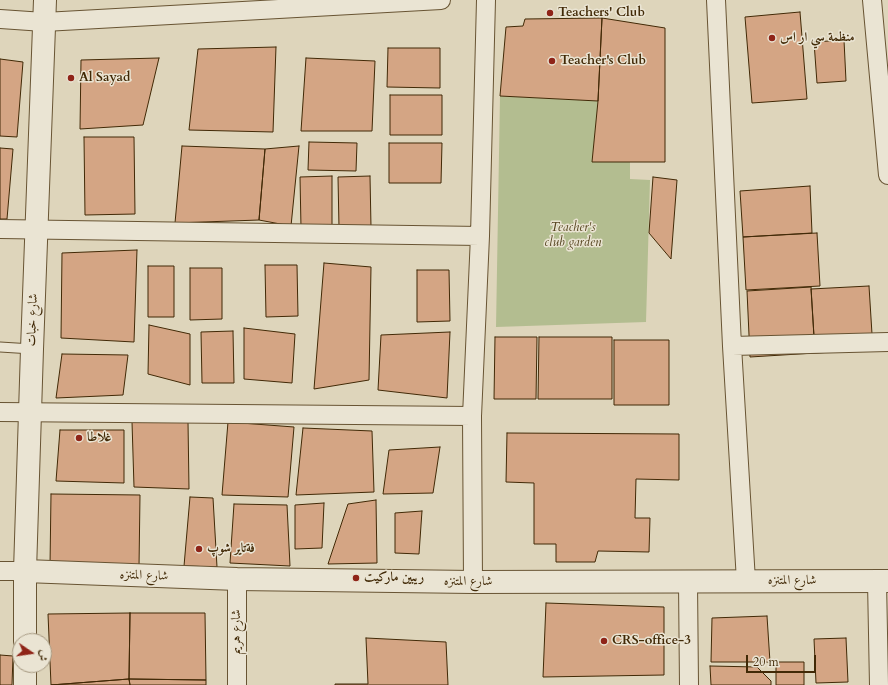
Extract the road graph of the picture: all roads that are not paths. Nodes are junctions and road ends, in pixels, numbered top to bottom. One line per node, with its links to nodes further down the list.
1 (45, 0): 7 (street, شارع خبات)
2 (441, 0): 7 (street)
3 (486, 0): 11 (street)
4 (716, 0): 13 (street)
5 (872, 0): 8 (street)
6 (0, 19): 7 (street)
7 (44, 22): 10 (street, شارع خبات)
8 (888, 175)
9 (0, 229): 10 (street)
10 (37, 229): 11 (street); 15 (street, شارع خبات)
11 (480, 236): 18 (street)
12 (888, 342): 13 (street)
13 (732, 346): 22 (street)
14 (0, 347): 15 (lane)
15 (32, 349): 17 (street, شارع خبات)
16 (0, 412): 17 (street)
17 (30, 412): 18 (street); 20 (street, شارع خبات)
18 (472, 416): 24 (street)
19 (0, 571): 20 (street, شارع المتنزه)
20 (25, 571): 21 (street, شارع المتنزه); 26 (street, شارع خبات)
21 (236, 579): 24 (street, شارع المتنزه); 29 (street, شارع هريم)
22 (746, 581): 23 (street, شارع المتنزه); 25 (street, شارع المتنزه)
23 (883, 581): 31 (street)
24 (474, 582): 25 (street, شارع المتنزه)
25 (688, 582): 30 (street)
26 (25, 633)
27 (25, 673): 28 (street)
28 (25, 685)
29 (237, 685)
30 (689, 685)
31 (879, 685)

